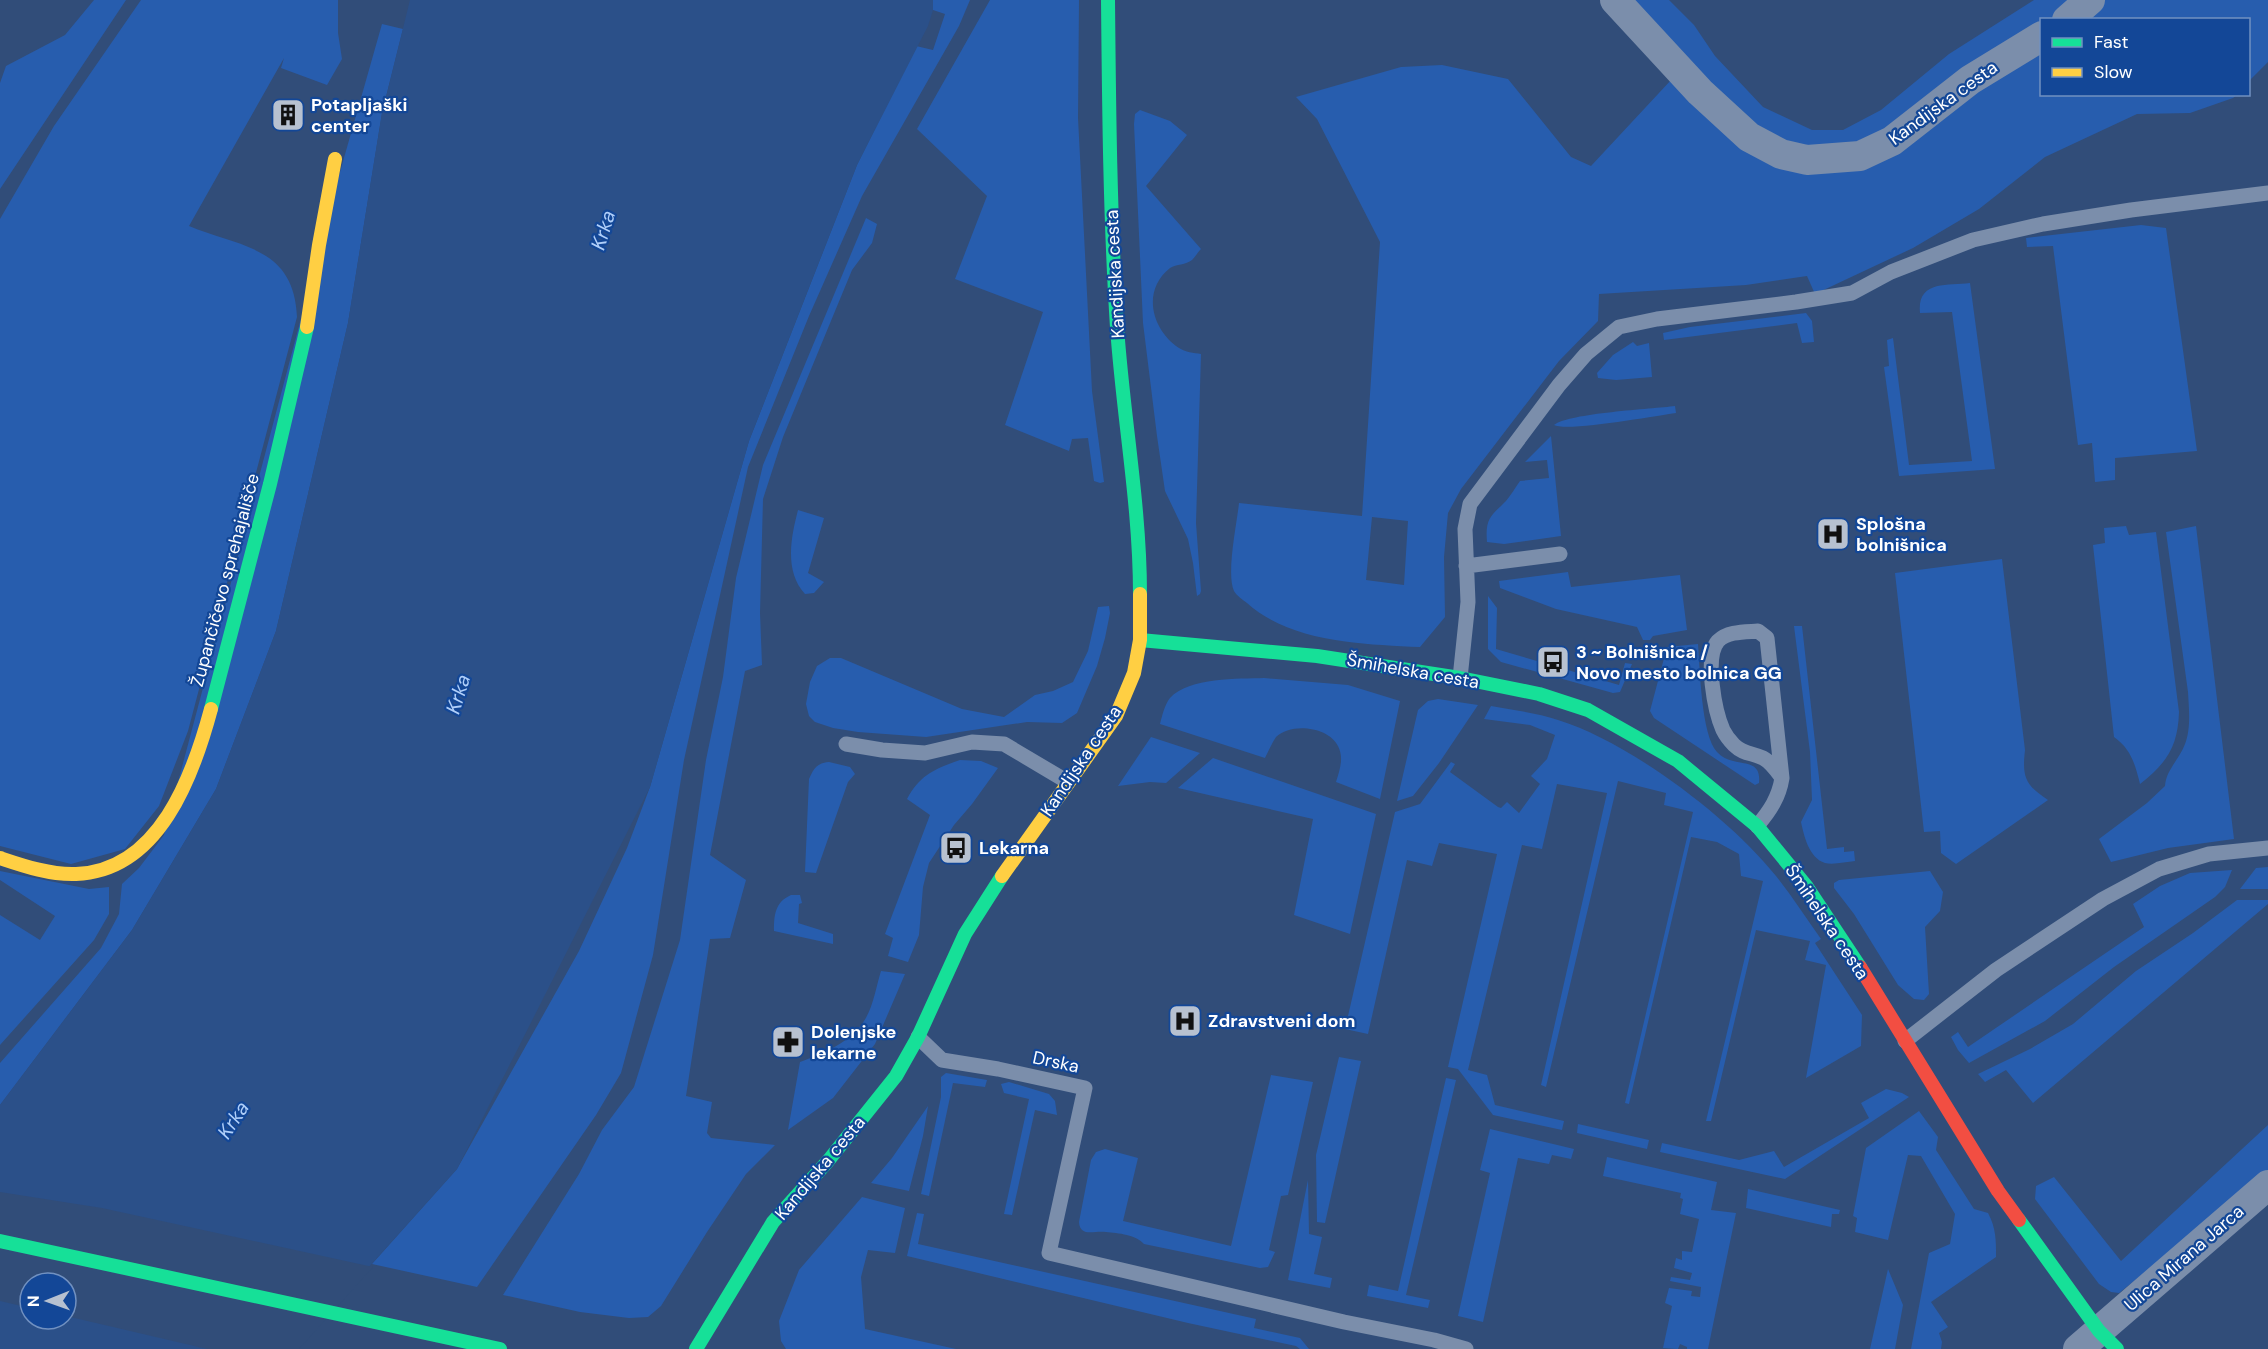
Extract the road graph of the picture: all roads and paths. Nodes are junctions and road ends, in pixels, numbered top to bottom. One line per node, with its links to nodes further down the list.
1 (1108, 0): 10 (street, Kandijska cesta)
2 (1615, 0): 5 (street, Kandijska cesta)
3 (2090, 0): 4 (street)
4 (2069, 18)
5 (2040, 37)
6 (335, 159): 17 (street, Župančičevo sprehajališče)
7 (2268, 193): 9 (lane)
8 (1560, 554): 9 (lane)
9 (1466, 566): 11 (lane)
10 (1140, 640): 11 (street, Šmihelska cesta); 14 (street, Kandijska cesta)
11 (1460, 678): 15 (street, Šmihelska cesta)
12 (846, 744): 14 (lane)
13 (1782, 778): 13 (lane); 15 (lane)
14 (1068, 782): 18 (street, Kandijska cesta)
15 (1757, 826): 19 (street, Šmihelska cesta)
16 (2268, 848): 19 (lane)
17 (0, 858)
18 (918, 1037): 24 (street, Kandijska cesta); 25 (lane, Drska)
19 (1905, 1041): 22 (street, Šmihelska cesta)
20 (2268, 1185): 22 (street, Ulica Mirana Jarca)
21 (0, 1241): 23 (street)
22 (2098, 1343)
23 (500, 1349)
24 (696, 1349)
25 (1466, 1349)

